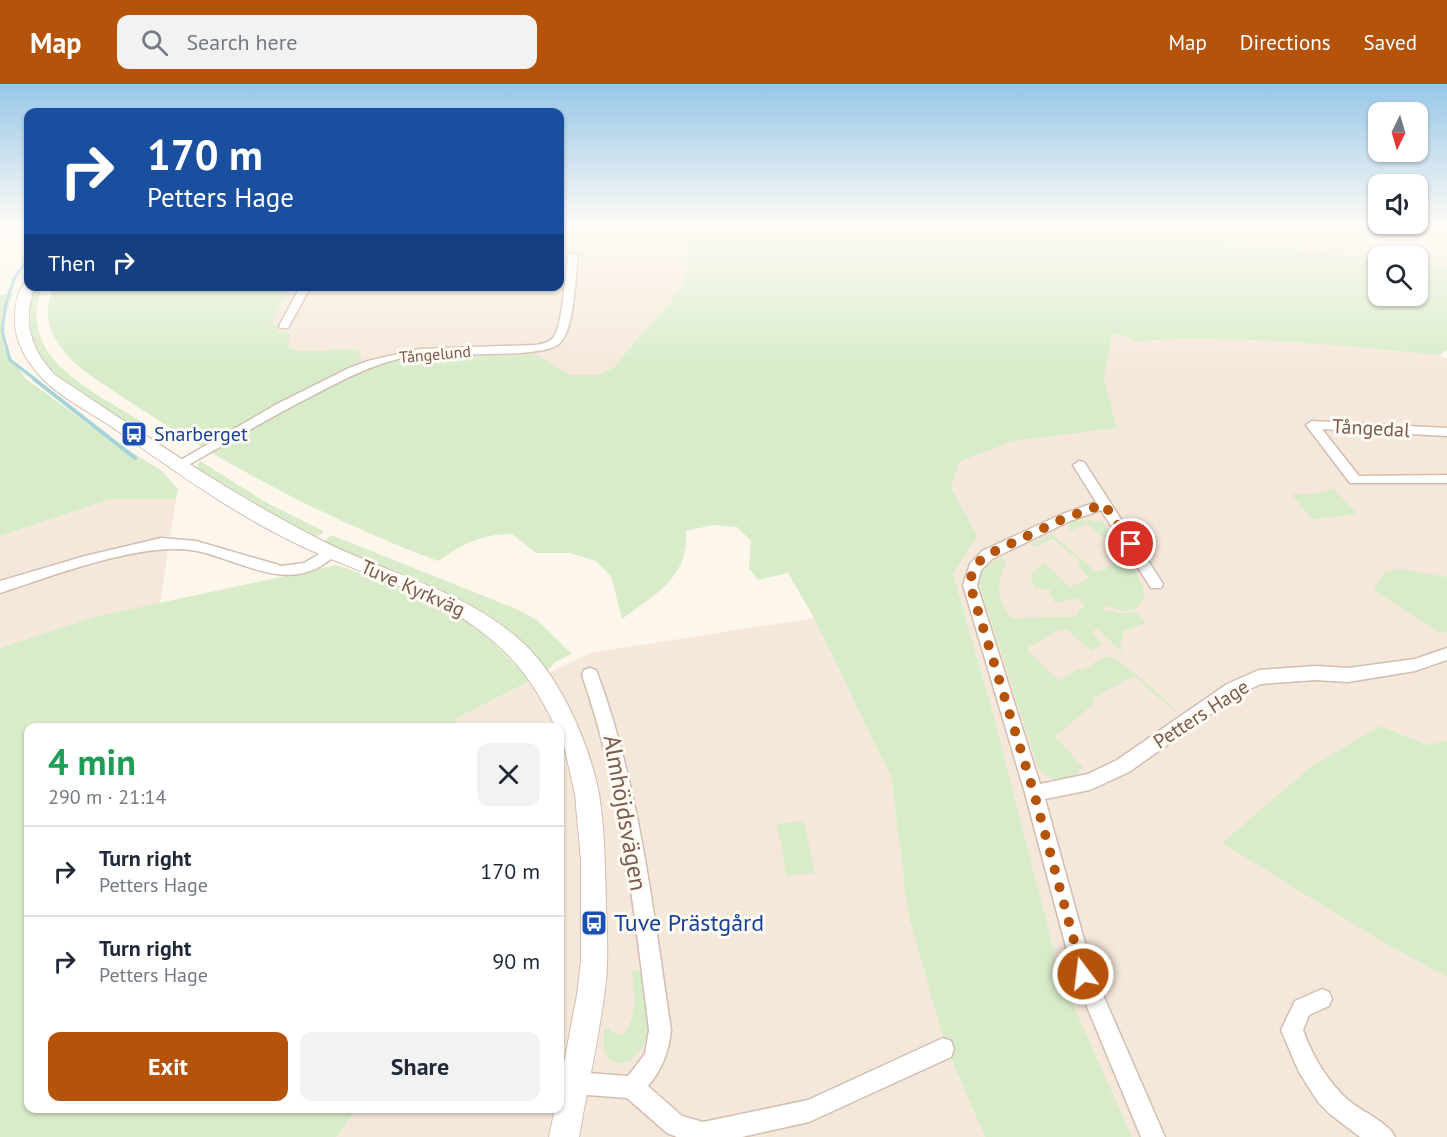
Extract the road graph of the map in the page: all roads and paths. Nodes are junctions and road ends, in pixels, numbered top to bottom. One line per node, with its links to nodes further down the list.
1 (571, 273): 6 (street, Tångelund)
2 (27, 291): 6 (street, Tuve Kyrkväg)
3 (303, 291): 4 (street)
4 (284, 326)
5 (1447, 432): 8 (street, Tångedal)
6 (178, 465): 10 (street, Tuve Kyrkväg)
7 (1079, 465): 9 (street)
8 (1447, 478)
9 (1104, 504): 11 (street); 15 (street)
10 (331, 552): 12 (street); 18 (street, Tuve Kyrkväg)
11 (1156, 584)
12 (0, 587)
13 (1447, 654): 15 (street, Petters Hage)
14 (590, 675): 19 (street, Almhöjdsvägen)
15 (1034, 793): 21 (street)
16 (1322, 999): 22 (street)
17 (943, 1049): 19 (street)
18 (574, 1083): 19 (street); 20 (street, Tuve Kyrkväg)
19 (632, 1087)
20 (564, 1137)
21 (1153, 1137)
22 (1383, 1137)

